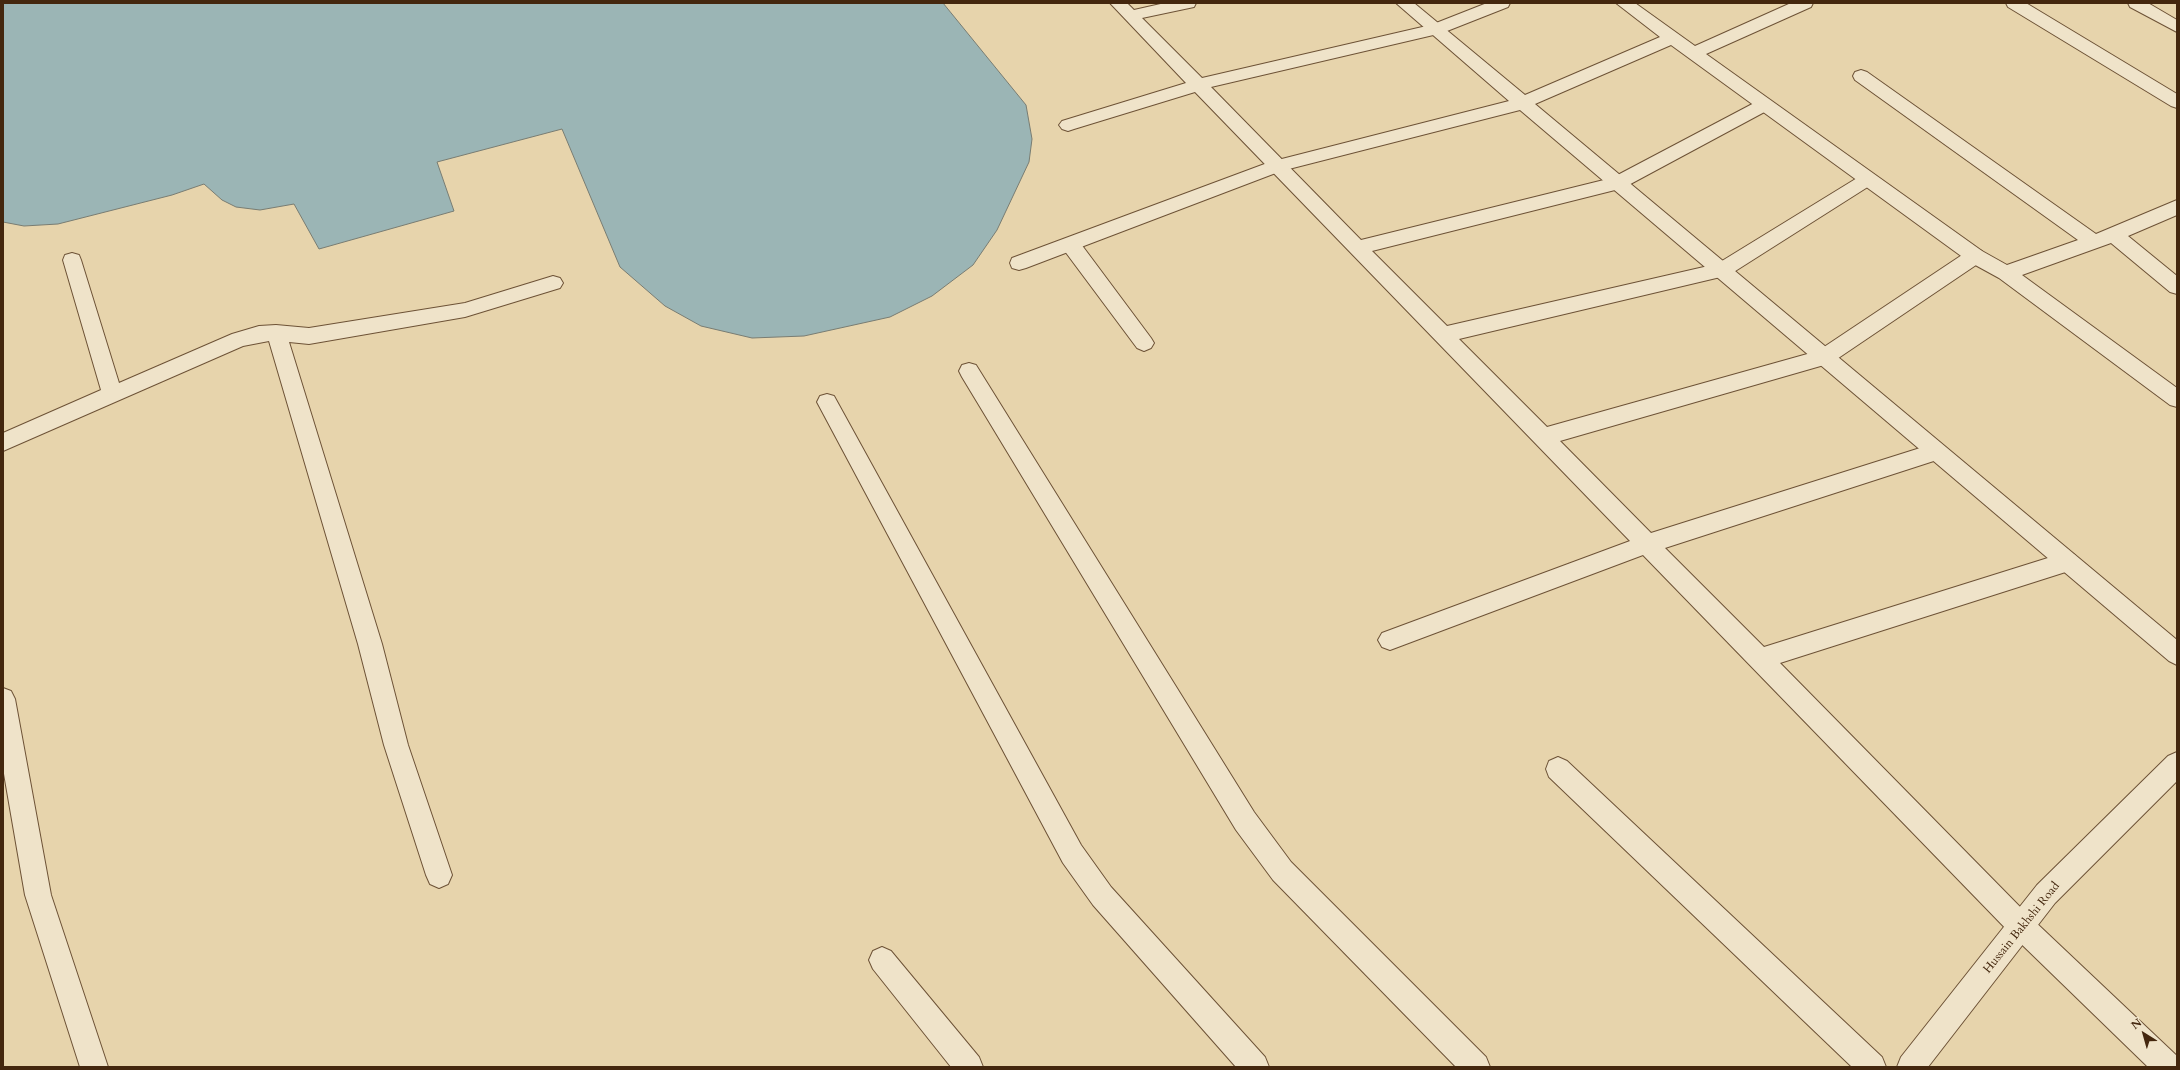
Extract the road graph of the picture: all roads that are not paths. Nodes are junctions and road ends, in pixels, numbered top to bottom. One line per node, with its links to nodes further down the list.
1 (1188, 3): 8 (street)
2 (1404, 3): 10 (street)
3 (1502, 3): 10 (street)
4 (1624, 3): 11 (street)
5 (1804, 3): 12 (street)
6 (2014, 3): 15 (street)
7 (2136, 3): 9 (street)
8 (1124, 10): 14 (street)
9 (2177, 27)
10 (1436, 29): 14 (street); 16 (street)
11 (1672, 38): 12 (street); 16 (street)
12 (1693, 53): 17 (street)
13 (1861, 76): 24 (street)
14 (1197, 85): 18 (street); 19 (street)
15 (2177, 102)
16 (1523, 103): 19 (street); 21 (street)
17 (1764, 105): 20 (street); 21 (street)
18 (1068, 125)
19 (1276, 166): 25 (street); 26 (street)
20 (1868, 179): 27 (street); 30 (street)
21 (1618, 182): 26 (street); 30 (street)
22 (2177, 207): 23 (street)
23 (2114, 235): 24 (street); 33 (street)
24 (2094, 242): 31 (street)
25 (1070, 245): 29 (street); 36 (street)
26 (1357, 248): 35 (street)
27 (1975, 256): 31 (street); 37 (street)
28 (72, 260): 39 (street)
29 (1019, 263)
30 (1722, 270): 35 (street); 37 (street)
31 (2006, 273): 40 (street)
32 (553, 283): 34 (street)
33 (2177, 287)
34 (276, 333): 39 (street); 53 (street)
35 (1442, 335): 42 (street)
36 (1144, 343)
37 (1824, 357): 42 (street); 44 (street)
38 (970, 371): 59 (street)
39 (112, 394): 43 (street)
40 (2177, 399)
41 (826, 402): 58 (street)
42 (1543, 437): 45 (street)
43 (3, 442)
44 (1936, 452): 45 (street); 46 (street)
45 (1647, 544): 47 (street); 49 (street)
46 (2067, 562): 48 (street); 49 (street)
47 (1390, 640)
48 (2177, 654)
49 (1760, 658): 54 (street)
50 (3, 699): 56 (street)
51 (2177, 764): 54 (street, Hussain Bakhshi Road)
52 (1558, 769): 60 (street)
53 (439, 875)
54 (2021, 926): 61 (street, Hussain Bakhshi Road); 62 (street)
55 (882, 960): 57 (street)
56 (94, 1067)
57 (969, 1067)
58 (1255, 1067)
59 (1476, 1067)
60 (1872, 1067)
61 (1911, 1067)
62 (2168, 1067)

